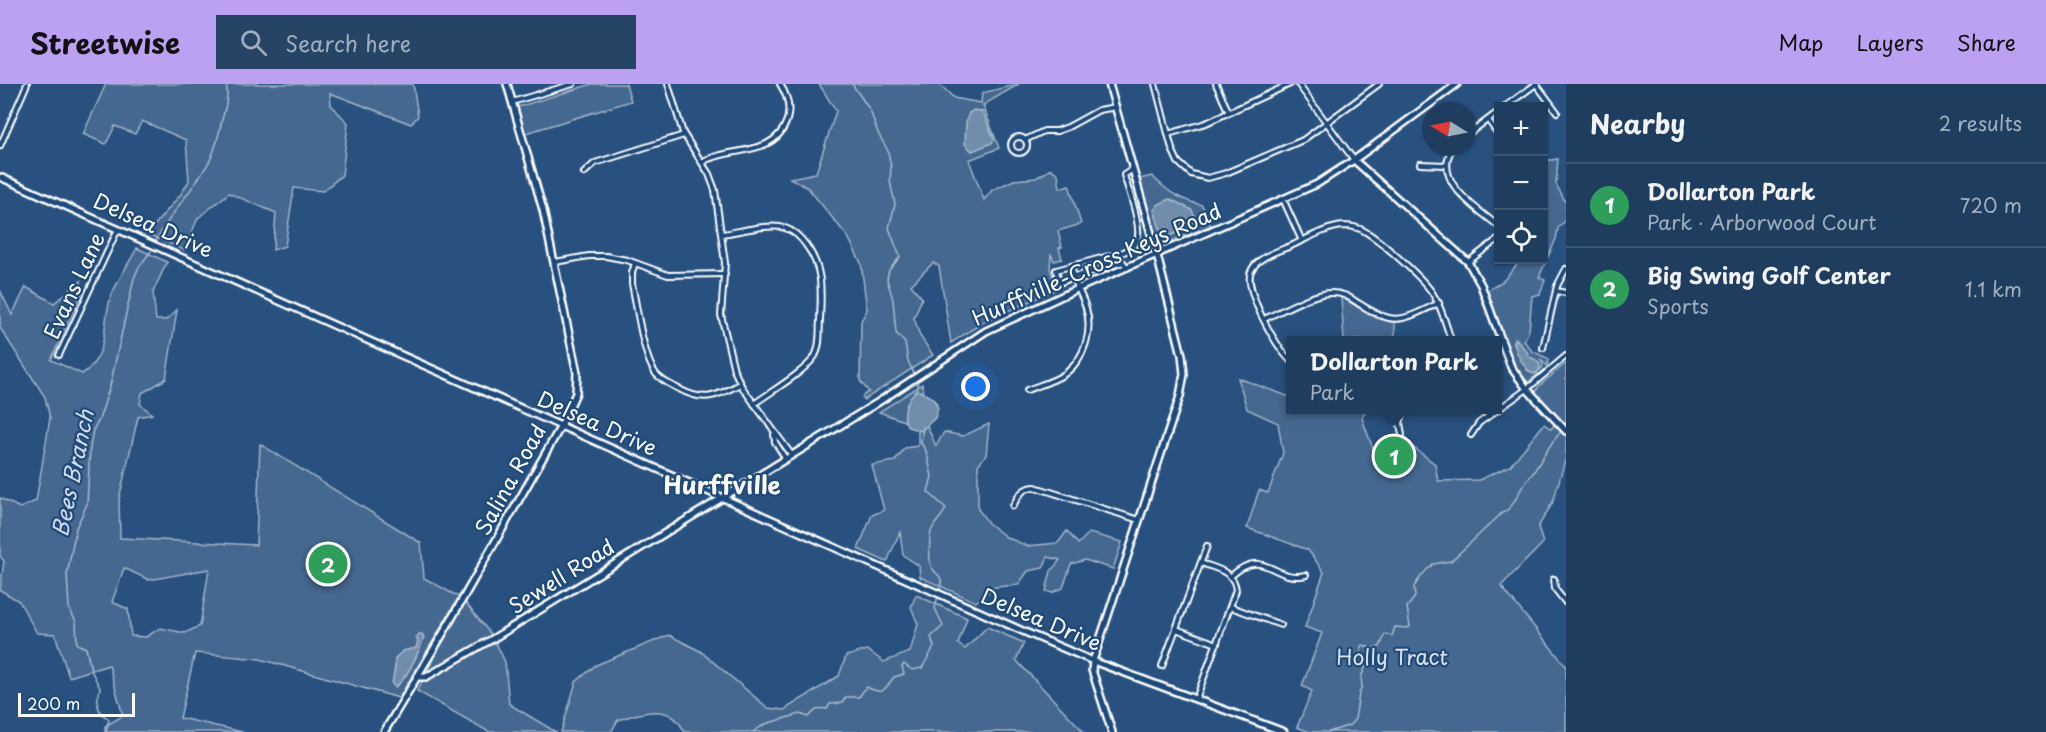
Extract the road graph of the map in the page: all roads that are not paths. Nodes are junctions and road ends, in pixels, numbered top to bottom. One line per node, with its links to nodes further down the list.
1 (27, 84): 29 (street)
2 (507, 84): 16 (main road, Salina Road)
3 (573, 84): 15 (street)
4 (668, 84): 27 (street)
5 (780, 84): 32 (street)
6 (1109, 84): 18 (main road)
7 (1155, 84): 26 (street)
8 (1216, 84): 20 (street)
9 (1290, 84): 20 (street)
10 (1298, 84): 23 (street)
11 (1378, 84): 14 (street)
12 (1457, 84): 31 (main road, Hurffville-Cross Keys Road)
13 (1536, 84): 17 (street); 19 (street)
14 (1371, 86): 23 (street)
15 (555, 87): 16 (street)
16 (512, 102): 46 (main road, Salina Road)
17 (1511, 102)
18 (1116, 107): 28 (street); 35 (main road)
19 (1557, 112)
20 (1229, 113): 26 (street)
21 (1494, 115): 22 (street)
22 (1488, 120): 24 (street); 25 (street)
23 (1327, 123): 26 (street); 31 (street)
24 (1494, 128)
25 (1476, 129)
26 (1168, 134)
27 (684, 135): 32 (street); 36 (street)
28 (1025, 140): 28 (street)
29 (0, 146)
30 (1448, 156): 34 (street)
31 (1354, 160): 38 (main road, Hurffville-Cross Keys Road); 47 (main road)
32 (702, 162): 41 (street)
33 (1420, 164): 34 (street)
34 (1446, 165): 39 (street)
35 (1133, 169): 44 (street); 45 (main road)
36 (584, 173)
37 (0, 177): 40 (main road, Delsea Drive)
38 (1283, 199): 42 (street); 45 (main road, Hurffville-Cross Keys Road)
39 (1494, 222)
40 (118, 229): 63 (street, Evans Lane); 74 (main road, Delsea Drive)
41 (722, 234): 52 (street); 69 (street)
42 (1302, 241): 57 (street); 58 (street)
43 (1494, 242): 47 (street)
44 (1124, 252): 49 (street); 50 (street)
45 (1157, 255): 49 (main road, Hurffville-Cross Keys Road); 81 (main road)
46 (555, 262): 48 (street); 74 (main road, Salina Road)
47 (1468, 262): 60 (main road)
48 (635, 263): 52 (street); 66 (street)
49 (1125, 265): 53 (street); 54 (main road, Hurffville-Cross Keys Road)
50 (1071, 267): 53 (street); 53 (street)
51 (1566, 269): 55 (street)
52 (725, 274): 66 (street)
53 (1074, 278): 54 (street)
54 (1077, 289): 68 (street); 78 (main road, Hurffville-Cross Keys Road)
55 (1556, 291): 56 (street); 62 (street)
56 (1566, 293)
57 (1438, 303): 58 (street); 59 (street)
58 (1264, 319): 64 (street)
59 (1450, 336)
60 (1499, 336)
61 (1502, 345): 67 (main road)
62 (1544, 348)
63 (59, 355)
64 (1286, 355)
65 (1566, 356): 67 (street)
66 (740, 384): 69 (street)
67 (1527, 389): 70 (street); 75 (main road)
68 (1027, 390)
69 (754, 404): 78 (street)
70 (1502, 407)
71 (1403, 414): 76 (street)
72 (1492, 414): 73 (street)
73 (1489, 416): 77 (street)
74 (561, 426): 79 (main road, Delsea Drive); 94 (main road, Salina Road)
75 (1566, 431)
76 (1402, 435)
77 (1471, 435)
78 (788, 456): 79 (main road, Hurffville-Cross Keys Road)
79 (722, 498): 92 (main road, Delsea Drive); 94 (main road, Sewell Road)
80 (1013, 506): 81 (street)
81 (1139, 520): 92 (main road)
82 (1207, 546): 83 (street)
83 (1201, 562): 85 (street); 90 (street)
84 (1306, 575): 85 (street)
85 (1232, 576): 88 (street)
86 (1554, 579): 87 (street)
87 (1566, 603)
88 (1231, 607): 89 (street); 91 (street)
89 (1281, 625)
90 (1176, 629): 91 (street); 93 (street)
91 (1217, 644): 95 (street)
92 (1093, 661): 95 (main road, Delsea Drive); 97 (main road)
93 (1162, 666)
94 (418, 677): 96 (main road, Salina Road)
95 (1196, 699): 98 (main road, Delsea Drive)
96 (384, 732)
97 (1112, 732)
98 (1284, 732)

